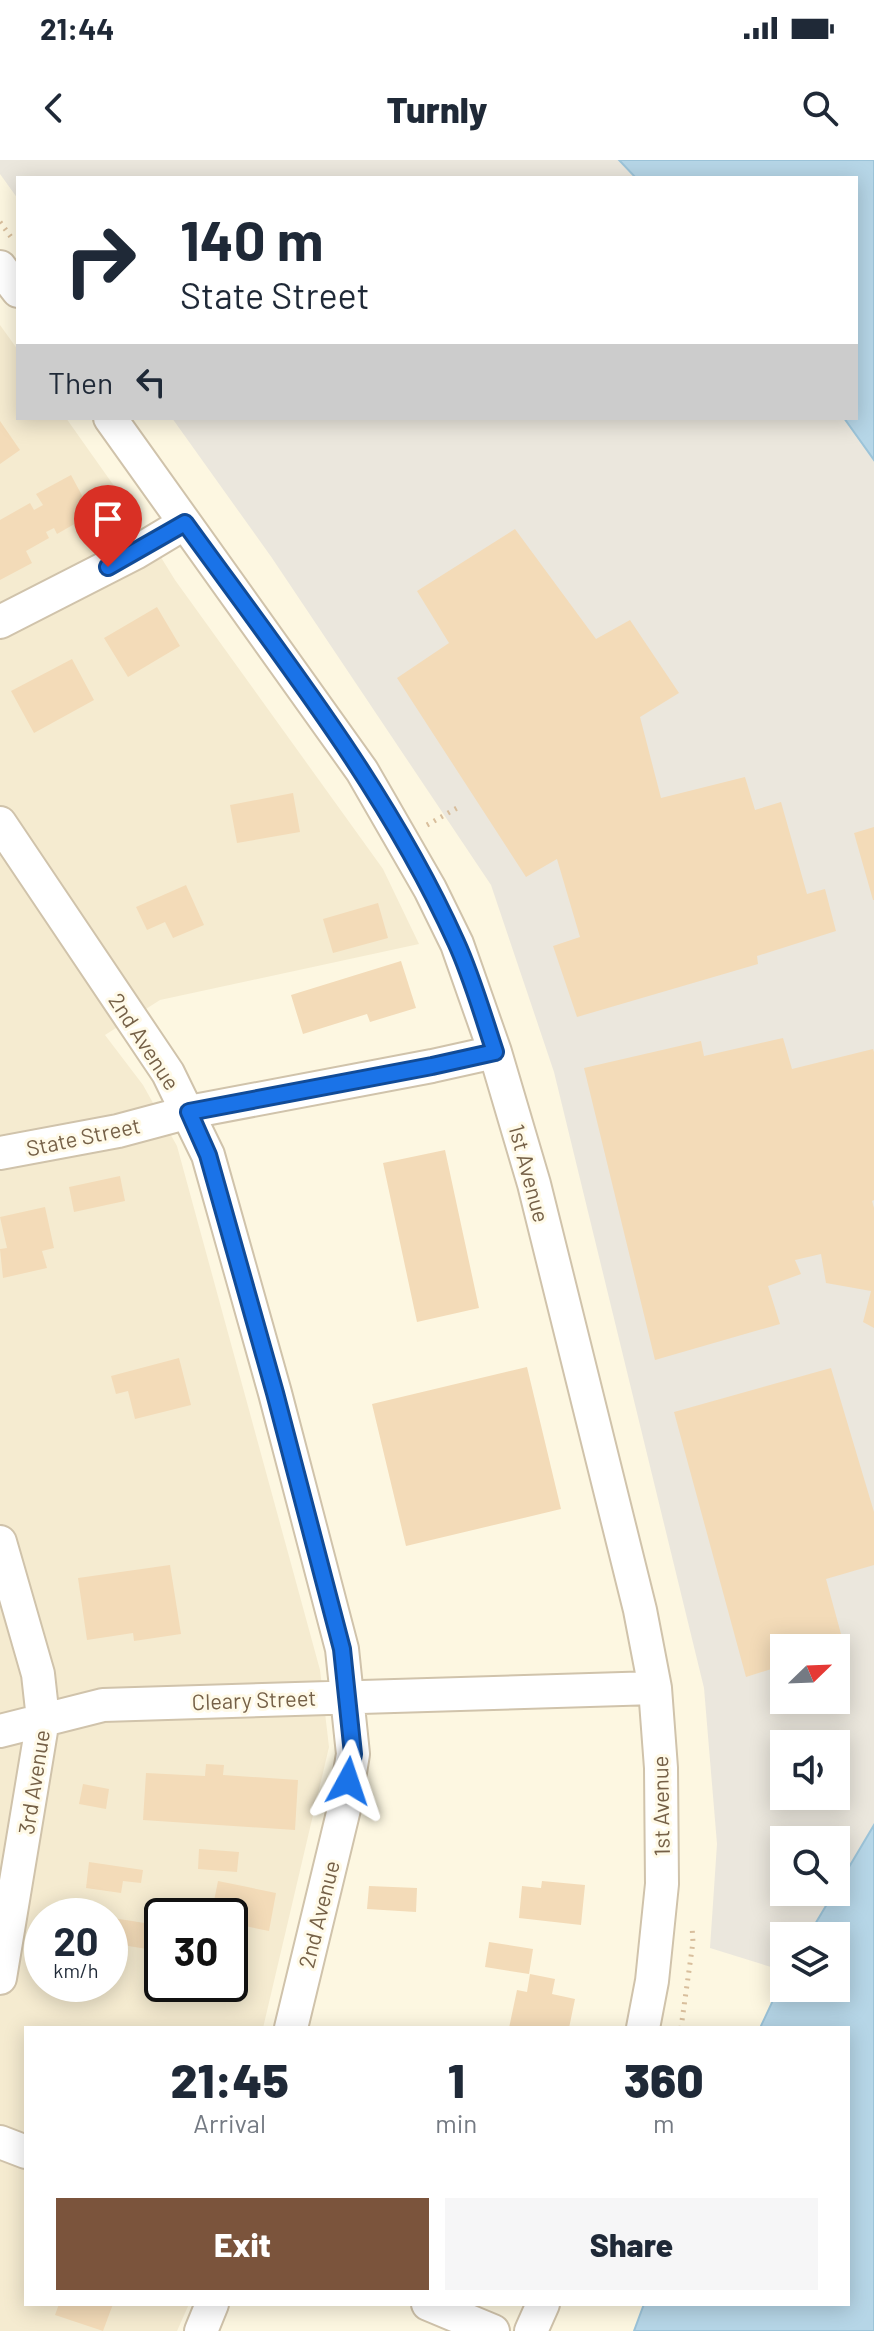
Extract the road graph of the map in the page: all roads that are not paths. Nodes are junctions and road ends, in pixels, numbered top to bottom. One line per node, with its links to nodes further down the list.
1 (0, 267): 2 (street)
2 (16, 288)
3 (111, 420): 4 (street, 1st Avenue)
4 (185, 523): 5 (street); 7 (street, 1st Avenue)
5 (0, 622)
6 (0, 823): 8 (street, 2nd Avenue)
7 (495, 1052): 8 (street, State Street); 11 (street, 1st Avenue)
8 (189, 1112): 9 (street, State Street); 12 (street, 2nd Avenue)
9 (0, 1153)
10 (0, 1542): 13 (street, 3rd Avenue)
11 (655, 1688): 12 (street, Cleary Street); 17 (street, 1st Avenue)
12 (348, 1696): 13 (street, Cleary Street); 16 (street, 2nd Avenue)
13 (43, 1719): 14 (street, Cleary Street); 15 (street, 3rd Avenue)
14 (0, 1731)
15 (0, 1978)
16 (291, 2026)
17 (643, 2026)
18 (0, 2142): 19 (street)
19 (24, 2151)
20 (211, 2306): 23 (street)
21 (433, 2306): 24 (street)
22 (542, 2306): 25 (street)
23 (201, 2331)
24 (493, 2331)
25 (531, 2331)

